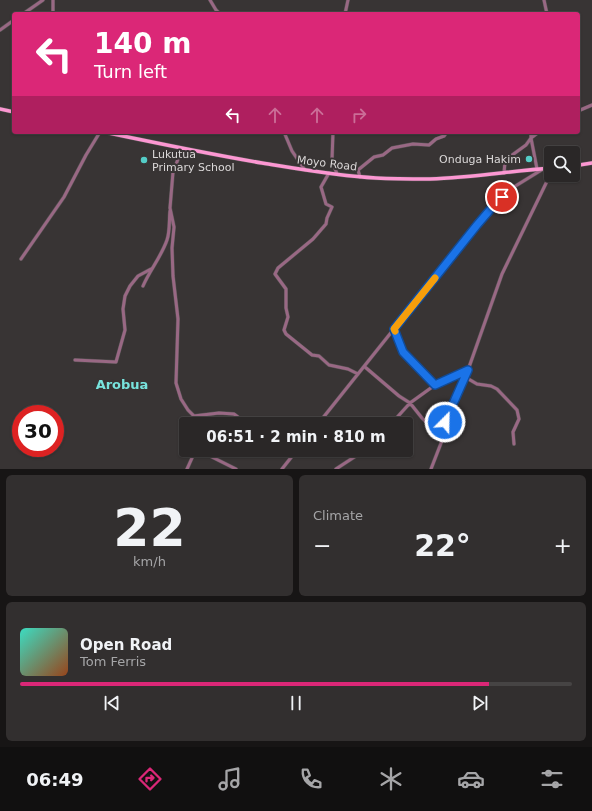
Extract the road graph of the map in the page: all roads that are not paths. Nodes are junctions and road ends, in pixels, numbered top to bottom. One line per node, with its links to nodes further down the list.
1 (44, 0): 6 (street)
2 (53, 0): 7 (street)
3 (210, 0): 8 (street)
4 (348, 0): 9 (street)
5 (544, 0): 10 (street)
6 (26, 12)
7 (54, 12)
8 (218, 12)
9 (345, 12)
10 (547, 12)
11 (12, 21): 12 (street)
12 (0, 30)
13 (592, 105): 15 (street)
14 (0, 109): 16 (main road)
15 (580, 110)
16 (12, 112)
17 (99, 134): 37 (street)
18 (113, 134): 25 (main road, Moyo Road)
19 (285, 134): 30 (street)
20 (333, 134): 33 (street)
21 (446, 134): 34 (street)
22 (531, 134): 24 (street)
23 (537, 134): 24 (street)
24 (532, 138): 28 (street); 32 (street)
25 (182, 149): 30 (main road, Moyo Road); 36 (street)
26 (592, 163): 27 (main road)
27 (580, 165)
28 (537, 169): 29 (main road, Moyo Road); 32 (main road, Moyo Road)
29 (544, 169): 40 (street)
30 (305, 170): 31 (main road, Moyo Road)
31 (329, 173): 33 (main road, Moyo Road); 44 (street)
32 (504, 173): 34 (main road, Moyo Road)
33 (337, 174): 34 (main road, Moyo Road)
34 (360, 176)
35 (547, 182): 43 (street)
36 (170, 208): 38 (street); 48 (street)
37 (21, 259)
38 (151, 269): 39 (street); 41 (street)
39 (143, 286)
40 (394, 329): 42 (street); 46 (street)
41 (75, 360)
42 (365, 367): 44 (street); 47 (street)
43 (468, 370): 45 (street); 46 (street)
44 (358, 374): 50 (street)
45 (465, 377): 52 (street); 53 (street)
46 (435, 385): 47 (street)
47 (410, 403): 51 (street); 52 (street)
48 (194, 416): 49 (street)
49 (238, 417)
50 (324, 417)
51 (398, 417)
52 (443, 438): 62 (street)
53 (514, 444)
54 (192, 457): 58 (street)
55 (212, 457): 59 (street)
56 (292, 457): 60 (street)
57 (354, 457): 61 (street)
58 (188, 469)
59 (236, 469)
60 (282, 469)
61 (336, 469)
62 (431, 469)

